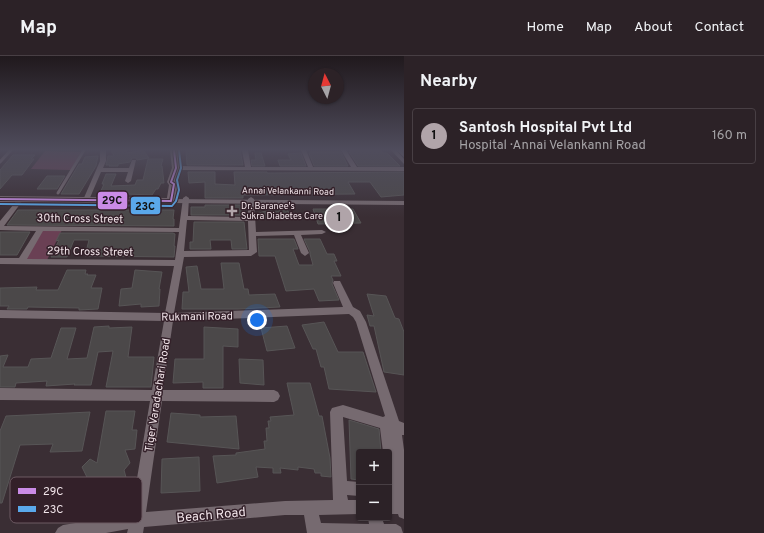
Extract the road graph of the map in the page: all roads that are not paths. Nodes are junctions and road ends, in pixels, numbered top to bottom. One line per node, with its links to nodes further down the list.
1 (71, 172): 6 (lane)
2 (99, 172): 10 (street)
3 (130, 172): 5 (street)
4 (174, 172): 8 (main road)
5 (128, 180)
6 (58, 193)
7 (0, 199): 9 (main road)
8 (168, 199): 10 (main road); 11 (street, Annai Velankanni Road)
9 (20, 200): 10 (main road); 16 (street)
10 (88, 200)
11 (186, 200): 12 (street, Annai Velankanni Road); 14 (street, Tiger Varadachari Road)
12 (251, 200): 13 (street, Annai Velankanni Road); 15 (street)
13 (404, 201)
14 (184, 218): 15 (street); 18 (street, Tiger Varadachari Road)
15 (252, 220): 21 (street)
16 (0, 227): 17 (street, 30th Cross Street)
17 (41, 228): 18 (street, 30th Cross Street); 25 (street)
18 (183, 230): 23 (street, Tiger Varadachari Road)
19 (322, 232): 20 (street)
20 (297, 233): 21 (street); 22 (street)
21 (253, 234): 23 (street, 29th Cross Street)
22 (305, 253)
23 (180, 259): 25 (street, 29th Cross Street); 29 (street, Tiger Varadachari Road)
24 (0, 261): 25 (street, 29th Cross Street)
25 (22, 262)
26 (337, 283): 27 (street)
27 (349, 310): 29 (street, Rukmani Road); 33 (street)
28 (0, 314): 29 (street, Rukmani Road)
29 (169, 317): 31 (street, Tiger Varadachari Road)
30 (0, 394): 31 (street)
31 (157, 396): 32 (street); 36 (street, Tiger Varadachari Road)
32 (274, 396)
33 (395, 426): 34 (street); 37 (street); 41 (street)
34 (340, 487): 35 (street); 38 (street)
35 (356, 489)
36 (142, 490)
37 (392, 492)
38 (341, 507): 39 (street, Beach Road); 40 (street, Beach Road)
39 (356, 507)
40 (310, 508): 43 (street, Beach Road); 44 (street)
41 (398, 508)
42 (377, 525): 44 (street); 45 (street)
43 (136, 527): 46 (street, Beach Road)
44 (315, 532)
45 (396, 532)
46 (63, 533)

